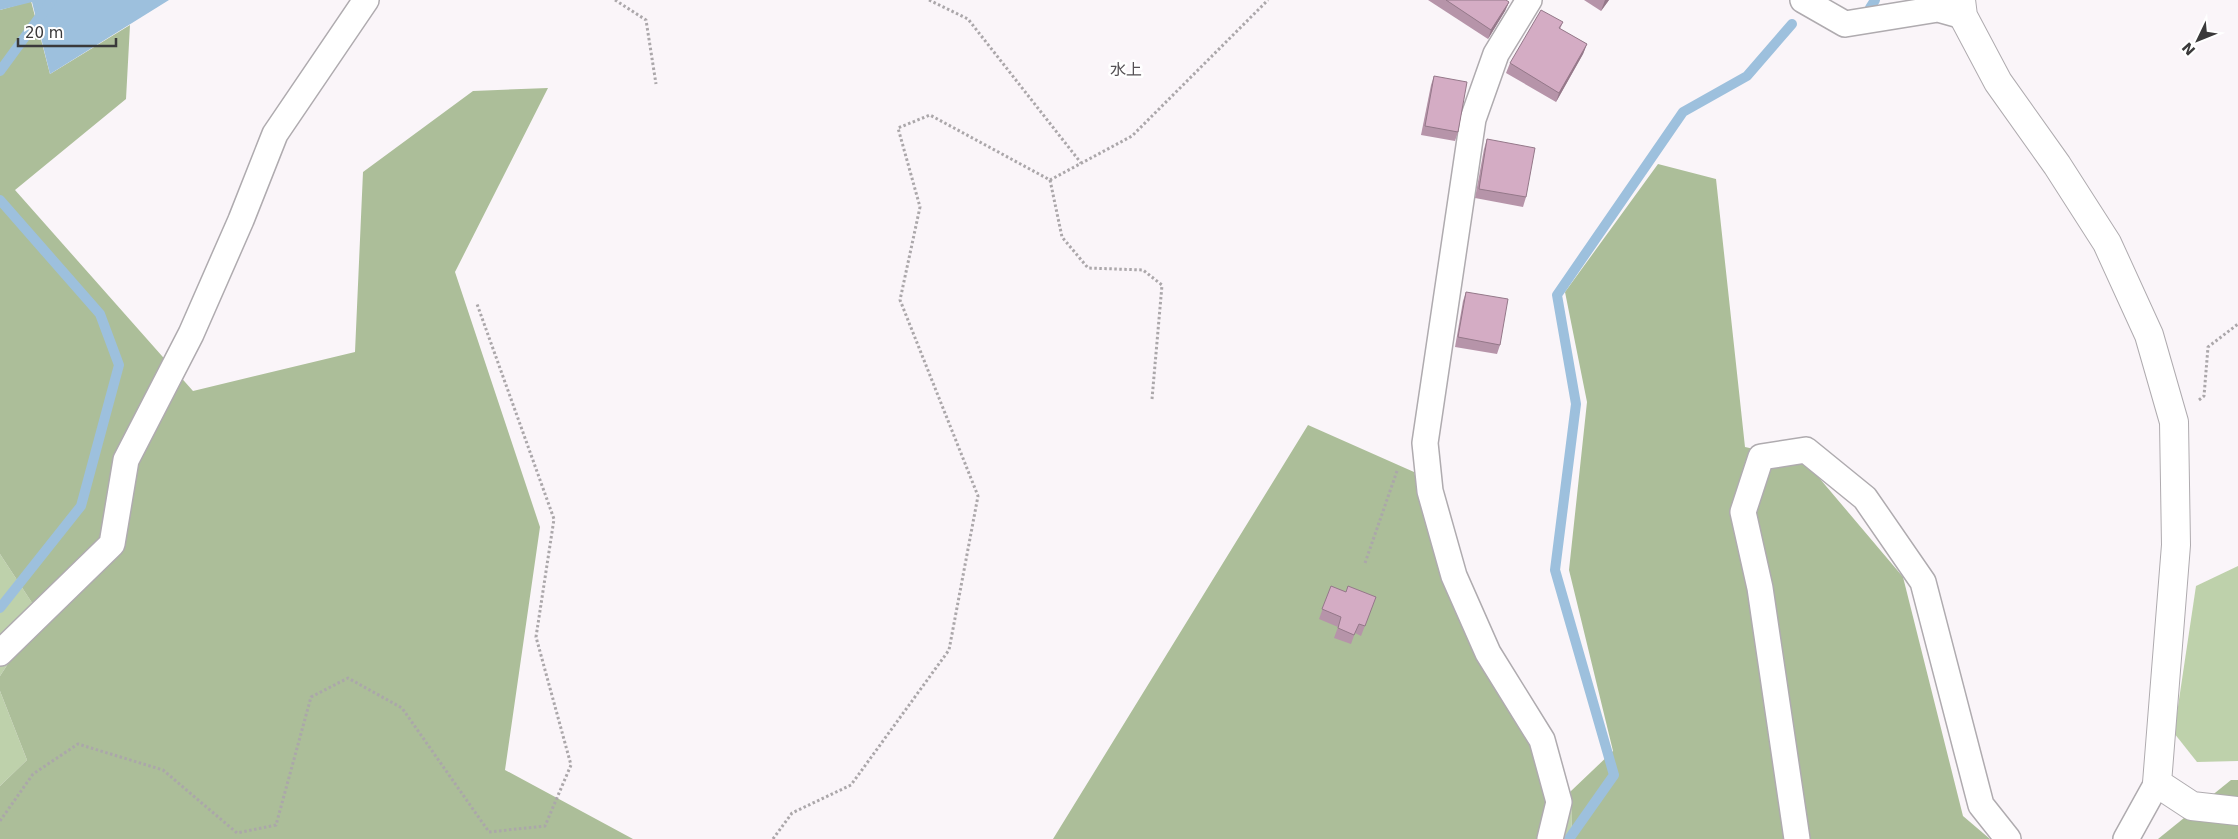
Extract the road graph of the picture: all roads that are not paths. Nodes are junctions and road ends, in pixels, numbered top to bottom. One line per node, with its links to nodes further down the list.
1 (366, 0): 5 (street)
2 (1529, 0): 8 (street)
3 (1803, 0): 4 (street)
4 (1962, 8): 6 (street)
5 (0, 653)
6 (2157, 783): 7 (street); 11 (street)
7 (2238, 811)
8 (1550, 839)
9 (1797, 839): 10 (street)
10 (2008, 839)
11 (2126, 839)

